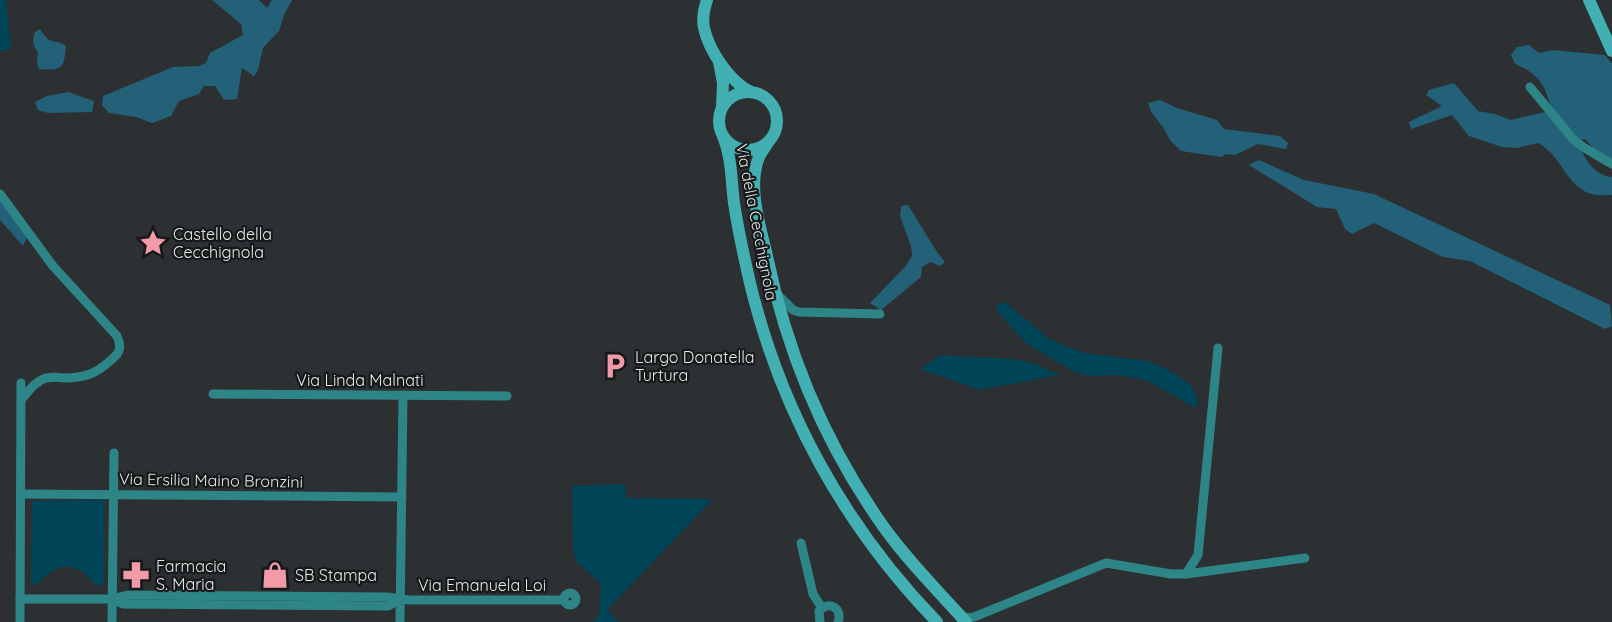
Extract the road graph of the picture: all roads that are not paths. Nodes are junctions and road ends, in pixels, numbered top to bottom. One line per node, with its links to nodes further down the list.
1 (707, 0): 4 (street)
2 (1589, 0): 3 (street)
3 (1612, 51)
4 (718, 58): 6 (street); 7 (street)
5 (1530, 87): 10 (street)
6 (751, 92): 7 (street); 9 (street)
7 (722, 107): 8 (street)
8 (723, 136): 9 (street); 41 (street, Via della Cecchignola)
9 (769, 141): 12 (street, Via della Cecchignola)
10 (1612, 164)
11 (0, 194): 21 (street)
12 (775, 292): 13 (street); 15 (street, Via della Cecchignola)
13 (799, 312): 14 (street); 15 (street)
14 (880, 314)
15 (787, 336): 35 (street, Via della Cecchignola)
16 (1218, 348): 28 (street)
17 (21, 383): 21 (street)
18 (213, 394): 19 (street, Via Linda Malnati)
19 (403, 395): 20 (street, Via Linda Malnati); 25 (street)
20 (507, 396)
21 (21, 400): 23 (street)
22 (114, 453): 24 (street)
23 (21, 494): 24 (street, Via Ersilia Maino Bronzini); 29 (street)
24 (113, 494): 25 (street, Via Ersilia Maino Bronzini); 30 (street)
25 (402, 497): 31 (street)
26 (801, 543): 33 (street)
27 (1305, 558): 28 (street)
28 (1186, 574): 34 (street)
29 (20, 599): 30 (street, Via Emanuela Loi); 36 (street)
30 (112, 599): 31 (street, Via Emanuela Loi); 37 (street)
31 (401, 599): 32 (street, Via Emanuela Loi); 38 (street)
32 (564, 600)
33 (822, 608): 39 (street); 40 (street)
34 (991, 610): 35 (street); 42 (street)
35 (962, 618)
36 (20, 622)
37 (112, 622)
38 (400, 622)
39 (820, 622)
40 (838, 622)
41 (937, 622)
42 (977, 622)

